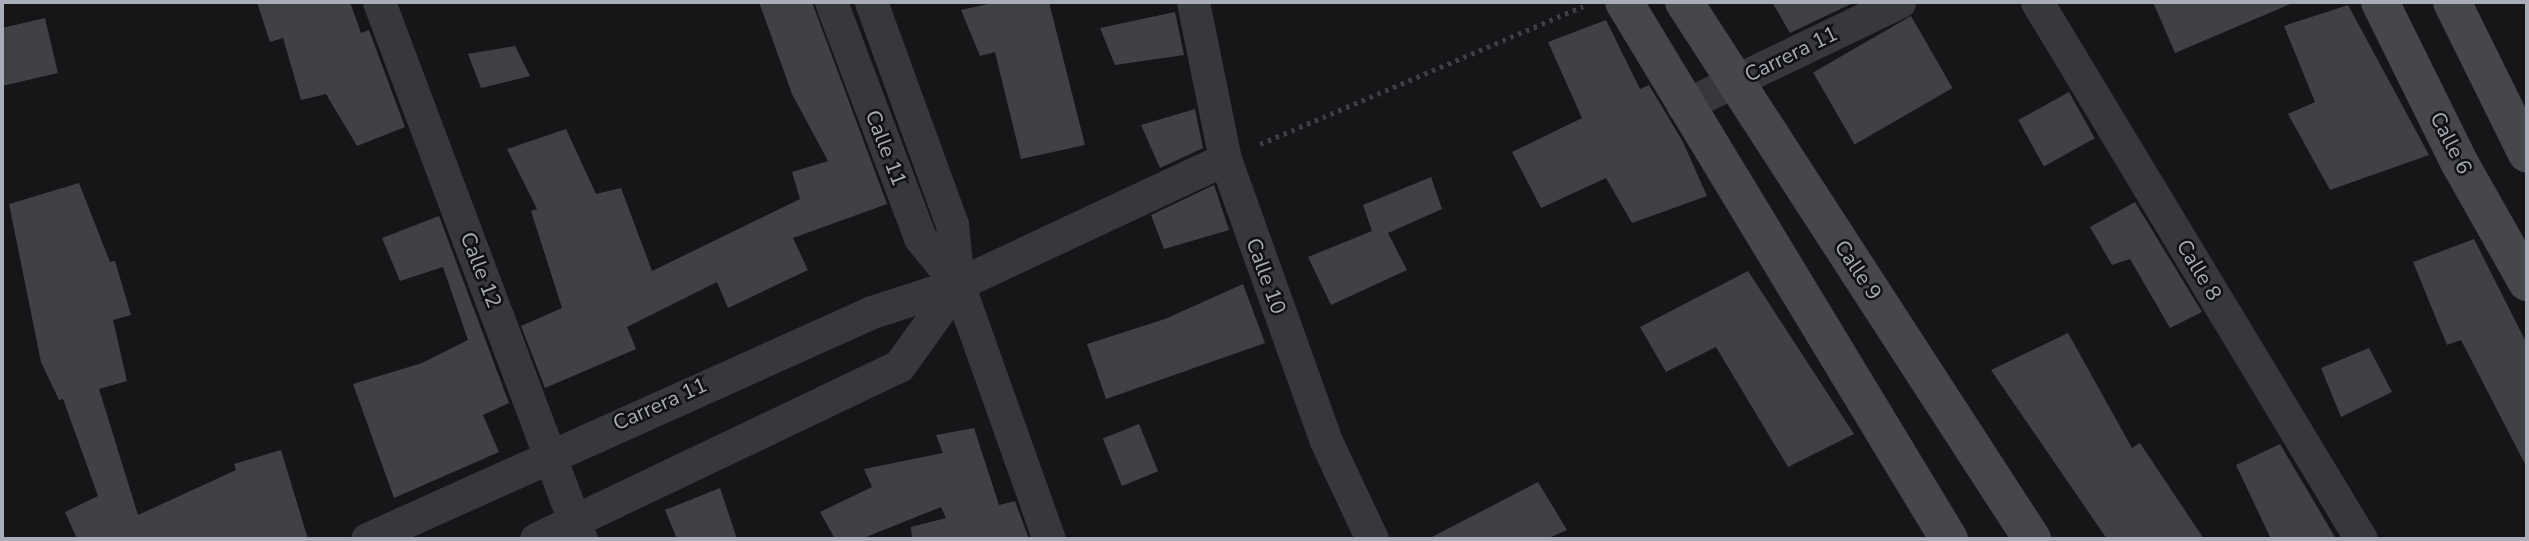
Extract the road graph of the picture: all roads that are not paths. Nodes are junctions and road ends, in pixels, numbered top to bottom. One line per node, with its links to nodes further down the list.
1 (379, 2): 17 (street, Calle 12)
2 (831, 2): 16 (street, Calle 11)
3 (871, 2): 16 (street, Calle 11)
4 (1193, 2): 14 (street, Calle 10)
5 (1624, 2): 12 (street)
6 (1684, 2): 11 (street, Calle 9)
7 (1899, 2): 11 (street, Carrera 11)
8 (2038, 2): 25 (street, Calle 8)
9 (2380, 2): 15 (street, Calle 6)
10 (2452, 2): 13 (street)
11 (1732, 83): 12 (street, Carrera 11); 24 (street, Calle 9)
12 (1683, 106): 23 (street)
13 (2527, 154)
14 (1225, 159): 16 (street, Carrera 11); 22 (street, Calle 10)
15 (2527, 282)
16 (958, 284): 17 (street, Carrera 11); 18 (street, Carrera 11); 21 (street, Calle 11)
17 (550, 452): 18 (street, Calle 12); 19 (street, Carrera 11)
18 (577, 530): 20 (street, Carrera 11)
19 (367, 539)
20 (536, 539)
21 (1049, 539)
22 (1372, 539)
23 (1949, 539)
24 (2032, 539)
25 (2361, 539)

